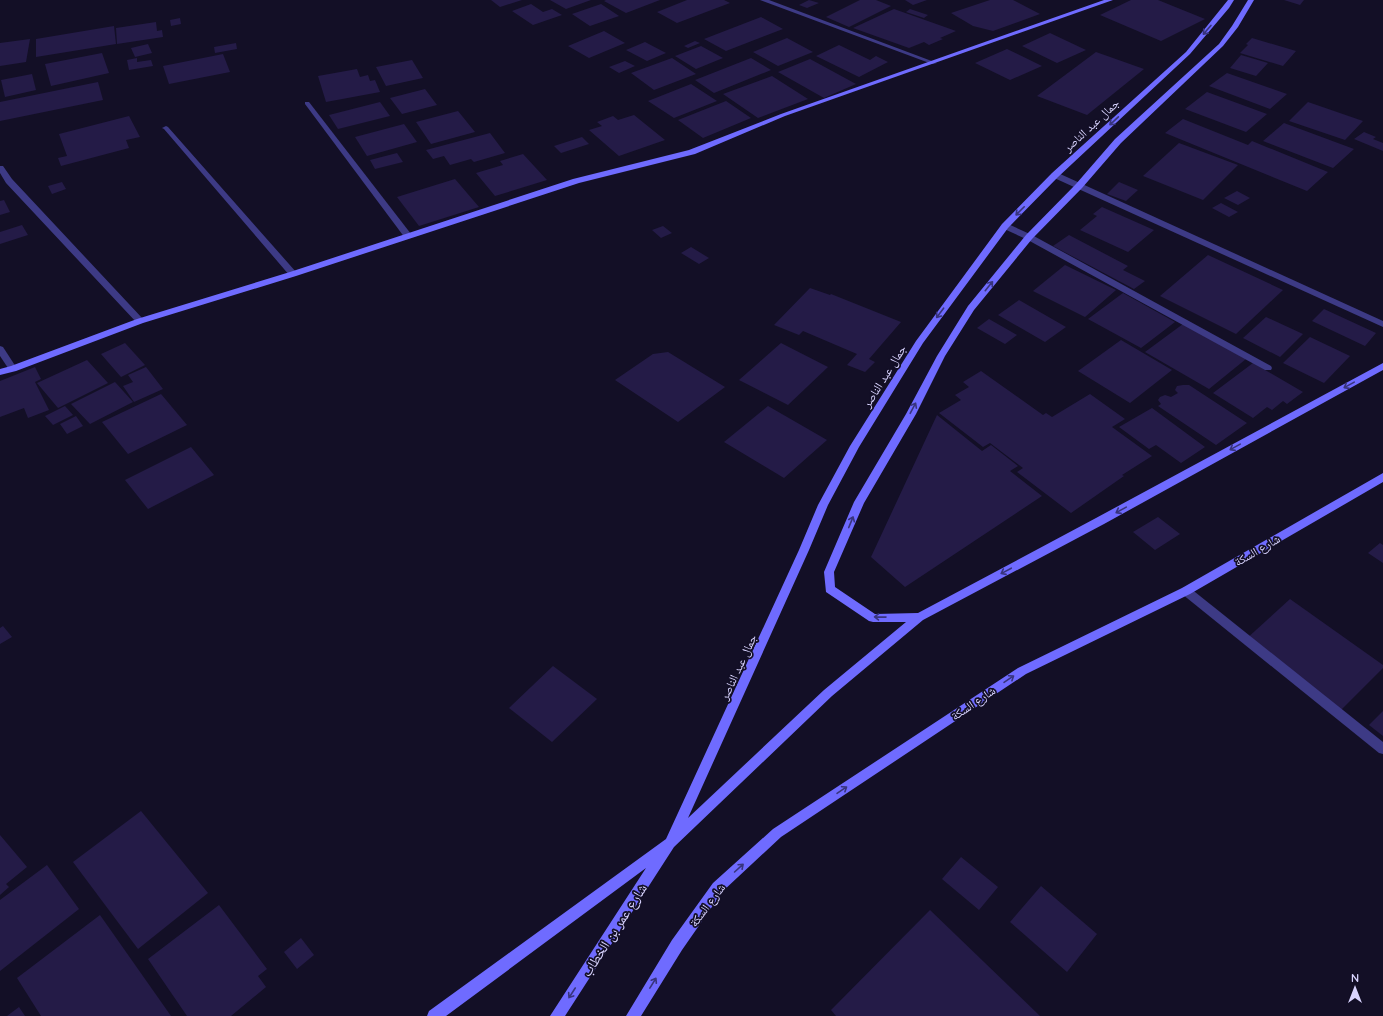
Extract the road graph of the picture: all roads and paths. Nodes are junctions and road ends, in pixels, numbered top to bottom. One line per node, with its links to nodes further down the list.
1 (763, 0): 5 (street)
2 (1110, 0): 5 (street)
3 (1231, 0): 9 (street, جمال عبد الناصر, one-way to 9)
4 (1251, 0): 10 (street)
5 (934, 63): 12 (street)
6 (307, 103): 12 (street)
7 (166, 128): 14 (street)
8 (0, 168): 15 (street)
9 (1055, 175): 10 (street); 11 (street, جمال عبد الناصر, one-way to 11)
10 (1079, 186): 13 (street); 16 (street)
11 (1005, 226): 13 (street); 26 (street, جمال عبد الناصر, one-way to 26)
12 (408, 236): 14 (street)
13 (1029, 237): 19 (street); 24 (street, one-way to 13)
14 (293, 274): 15 (street)
15 (140, 321): 20 (street)
16 (1383, 324)
17 (0, 349): 20 (street)
18 (1383, 366): 24 (street, one-way to 24)
19 (1268, 368)
20 (13, 369): 21 (street)
21 (0, 372)
22 (1383, 476): 23 (street, شارع السكة)
23 (1186, 591): 25 (street); 29 (street, شارع السكة, one-way to 23)
24 (919, 617): 26 (street)
25 (1383, 749)
26 (670, 843): 27 (street); 28 (street, شارع عمر بن الخطاب, one-way to 28)
27 (434, 1016)
28 (557, 1016)
29 (633, 1016)

